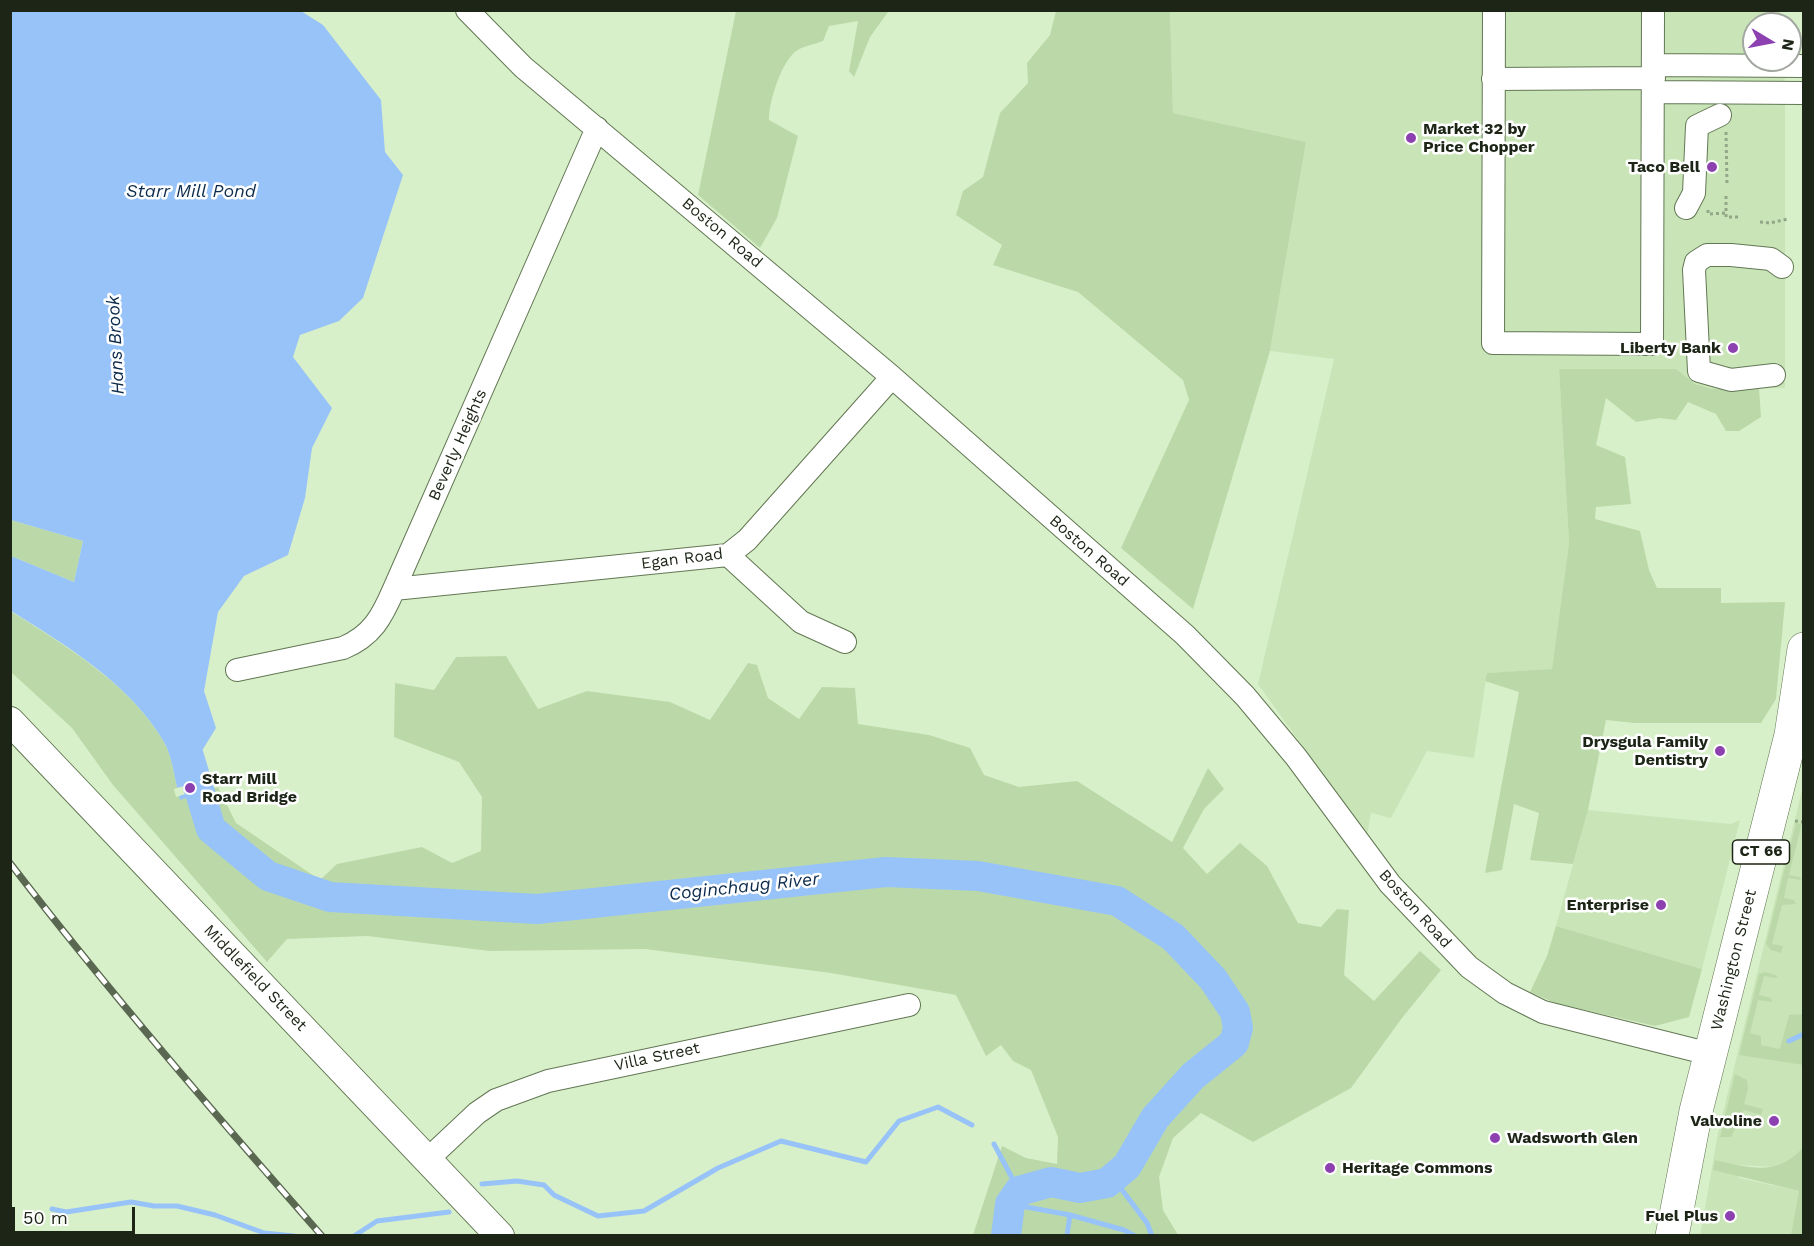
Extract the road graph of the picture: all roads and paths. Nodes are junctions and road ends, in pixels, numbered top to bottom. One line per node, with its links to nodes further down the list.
1 (467, 10): 9 (street, Boston Road)
2 (1494, 10): 6 (street)
3 (1653, 10): 5 (street)
4 (1803, 66): 5 (street)
5 (1654, 78): 6 (street); 6 (street); 7 (street)
6 (1493, 79)
7 (1803, 93)
8 (1723, 121): 10 (path); 12 (street)
9 (597, 128): 19 (street, Boston Road); 21 (street, Beverly Heights)
10 (1726, 184)
11 (1726, 196): 13 (path)
12 (1697, 209): 13 (path)
13 (1726, 213): 14 (path)
14 (1739, 217)
15 (1788, 219): 16 (path)
16 (1760, 222)
17 (1782, 267): 18 (street)
18 (1774, 375)
19 (892, 377): 20 (street, Egan Road); 29 (street, Boston Road)
20 (728, 555): 21 (street, Egan Road); 22 (street)
21 (394, 589): 24 (street, Beverly Heights)
22 (845, 642)
23 (1803, 649): 29 (highway, Washington Street / CT 66)
24 (237, 670)
25 (10, 721): 30 (main road, Middlefield Street)
26 (1795, 821): 27 (path)
27 (1803, 822)
28 (909, 1005): 30 (street, Villa Street)
29 (1710, 1054): 32 (highway, Washington Street / CT 66)
30 (428, 1159): 31 (main road, Middlefield Street)
31 (500, 1236)
32 (1672, 1236)

